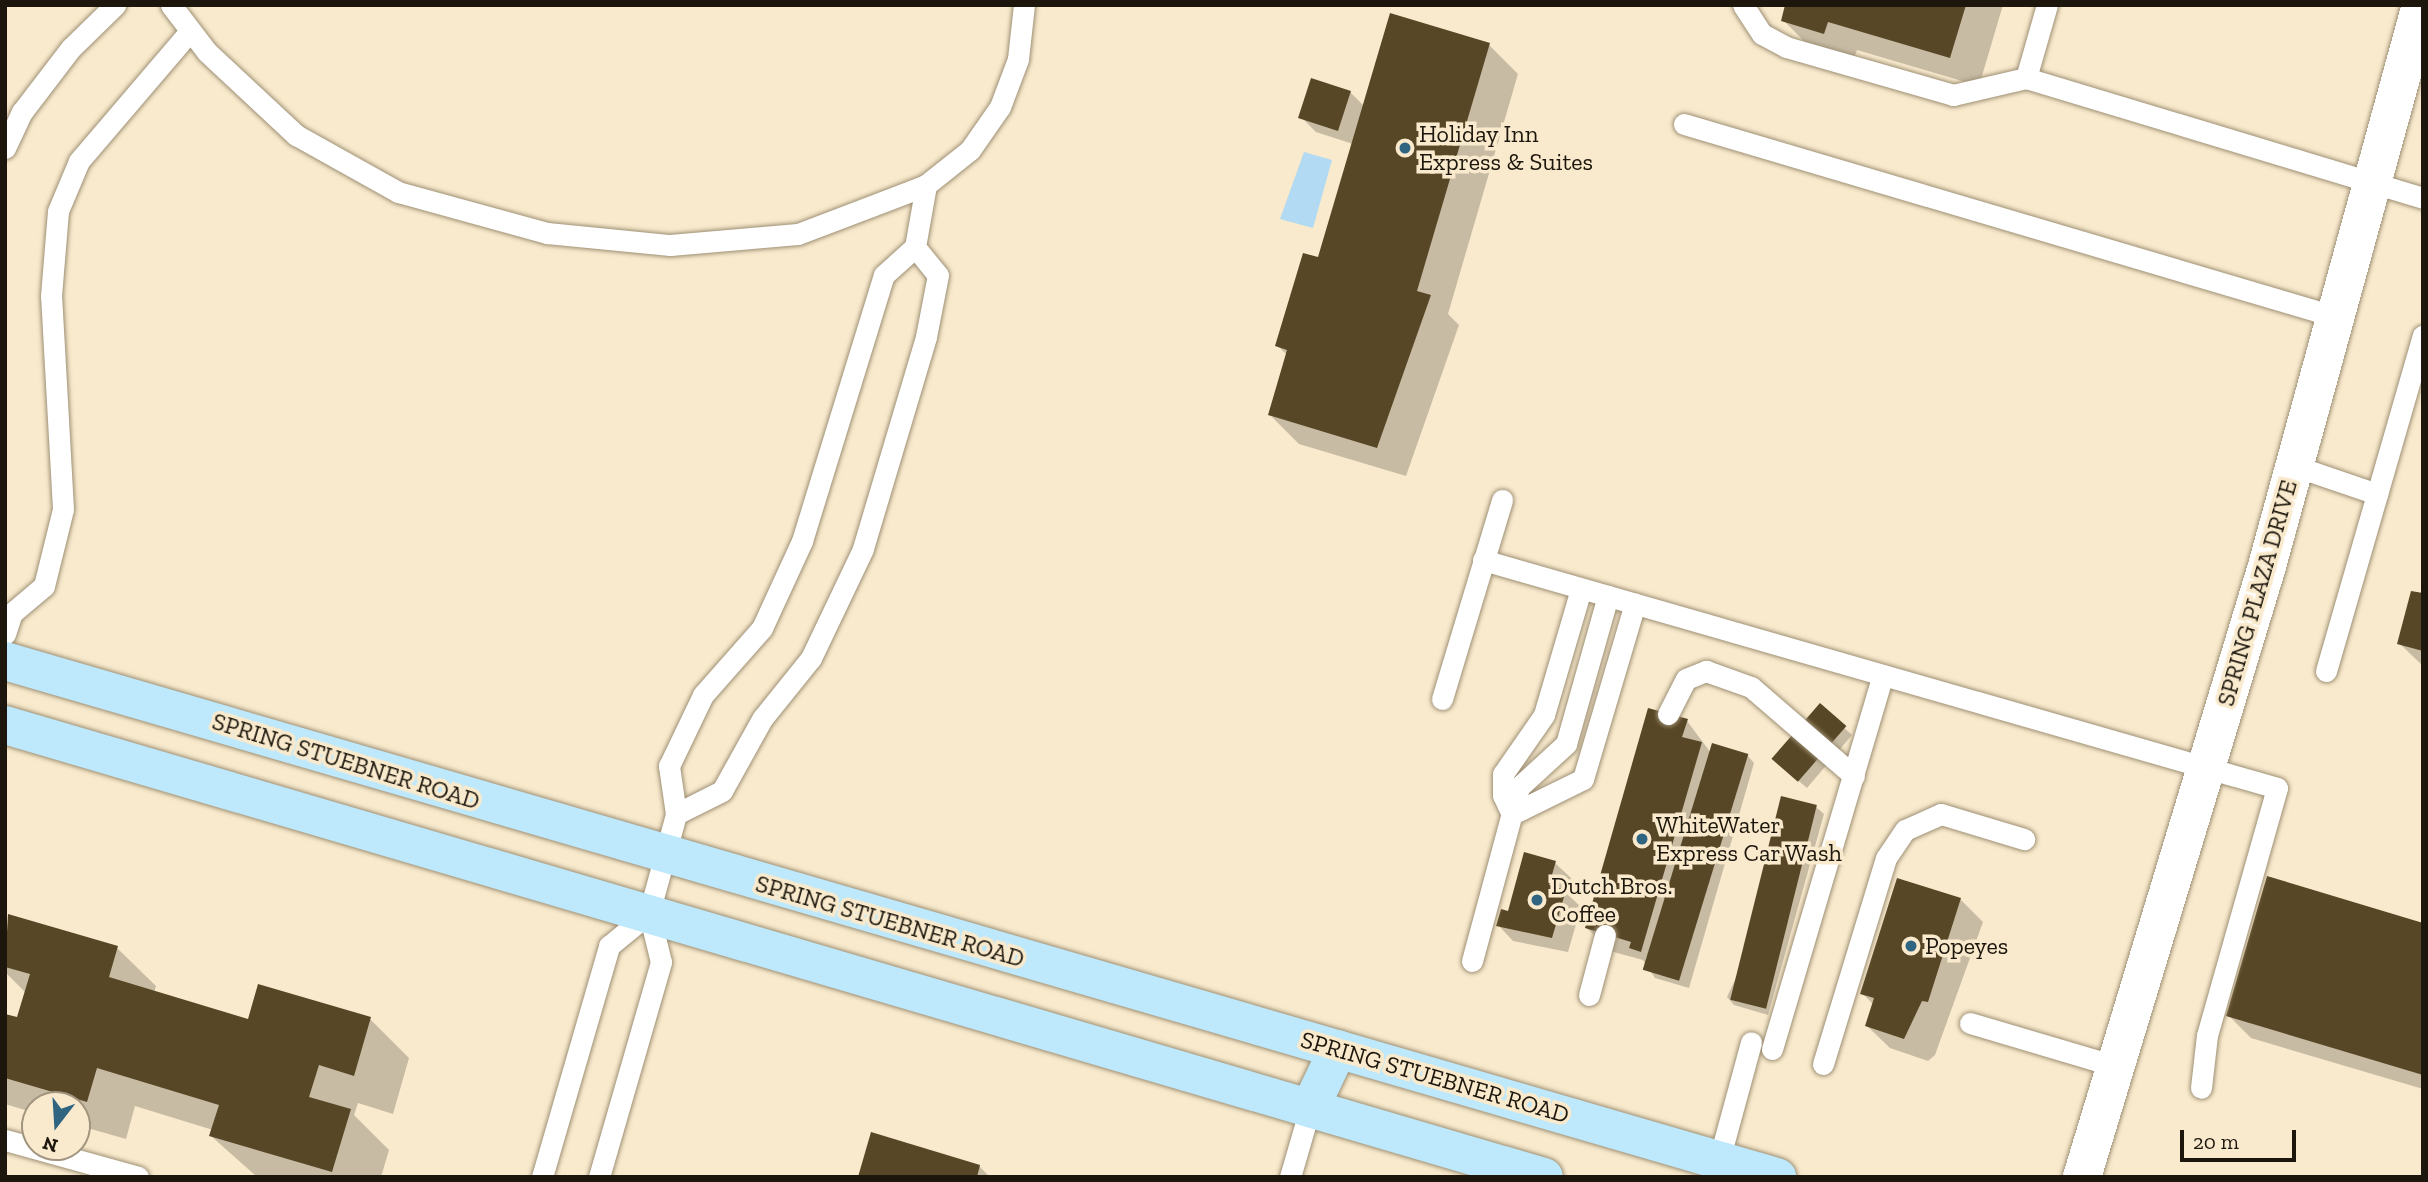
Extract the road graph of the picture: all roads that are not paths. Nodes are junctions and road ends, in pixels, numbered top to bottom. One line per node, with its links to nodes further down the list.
1 (115, 5): 10 (lane)
2 (172, 5): 7 (lane)
3 (1024, 5): 12 (lane)
4 (1744, 5): 8 (lane)
5 (2047, 5): 8 (lane)
6 (2421, 5): 11 (street, SPRING PLAZA DRIVE)
7 (190, 31): 12 (lane); 24 (lane)
8 (2026, 78): 11 (lane)
9 (1684, 124): 15 (lane)
10 (5, 148)
11 (2374, 183): 13 (lane); 15 (street, SPRING PLAZA DRIVE)
12 (926, 185): 14 (lane)
13 (2423, 198)
14 (915, 247): 34 (lane); 34 (lane)
15 (2337, 317): 17 (street, SPRING PLAZA DRIVE)
16 (2423, 336): 18 (lane)
17 (2295, 466): 18 (lane); 32 (street, SPRING PLAZA DRIVE)
18 (2377, 494): 27 (lane)
19 (1502, 500): 20 (lane)
20 (1483, 561): 21 (lane); 29 (lane)
21 (1581, 589): 22 (lane); 35 (lane)
22 (1608, 596): 23 (lane); 35 (lane)
23 (1635, 604): 28 (lane); 35 (lane)
24 (9, 608): 25 (lane)
25 (5, 634)
26 (5, 661): 37 (main road, SPRING STUEBNER ROAD)
27 (2326, 671)
28 (1883, 675): 32 (lane); 33 (lane)
29 (1442, 699)
30 (1668, 714): 33 (lane)
31 (5, 725): 38 (main road)
32 (2206, 767): 47 (street, SPRING PLAZA DRIVE); 48 (lane)
33 (1854, 776): 45 (lane)
34 (676, 814): 37 (lane)
35 (1512, 814): 40 (lane)
36 (2024, 839): 46 (lane)
37 (661, 855): 38 (lane); 44 (main road, SPRING STUEBNER ROAD)
38 (649, 913): 49 (main road); 53 (lane); 54 (lane)
39 (1605, 934): 41 (lane)
40 (1472, 961)
41 (1589, 995)
42 (1970, 1023): 47 (lane)
43 (1751, 1042): 51 (lane)
44 (1338, 1049): 49 (main road); 51 (main road, SPRING STUEBNER ROAD)
45 (1772, 1049)
46 (1823, 1064)
47 (2115, 1066): 58 (street, SPRING PLAZA DRIVE)
48 (2201, 1088)
49 (1310, 1108): 55 (lane); 56 (main road)
50 (5, 1140): 52 (lane)
51 (1719, 1160): 57 (main road, SPRING STUEBNER ROAD)
52 (138, 1177)
53 (542, 1177)
54 (599, 1177)
55 (1290, 1177)
56 (1544, 1177)
57 (1777, 1177)
58 (2082, 1177)

